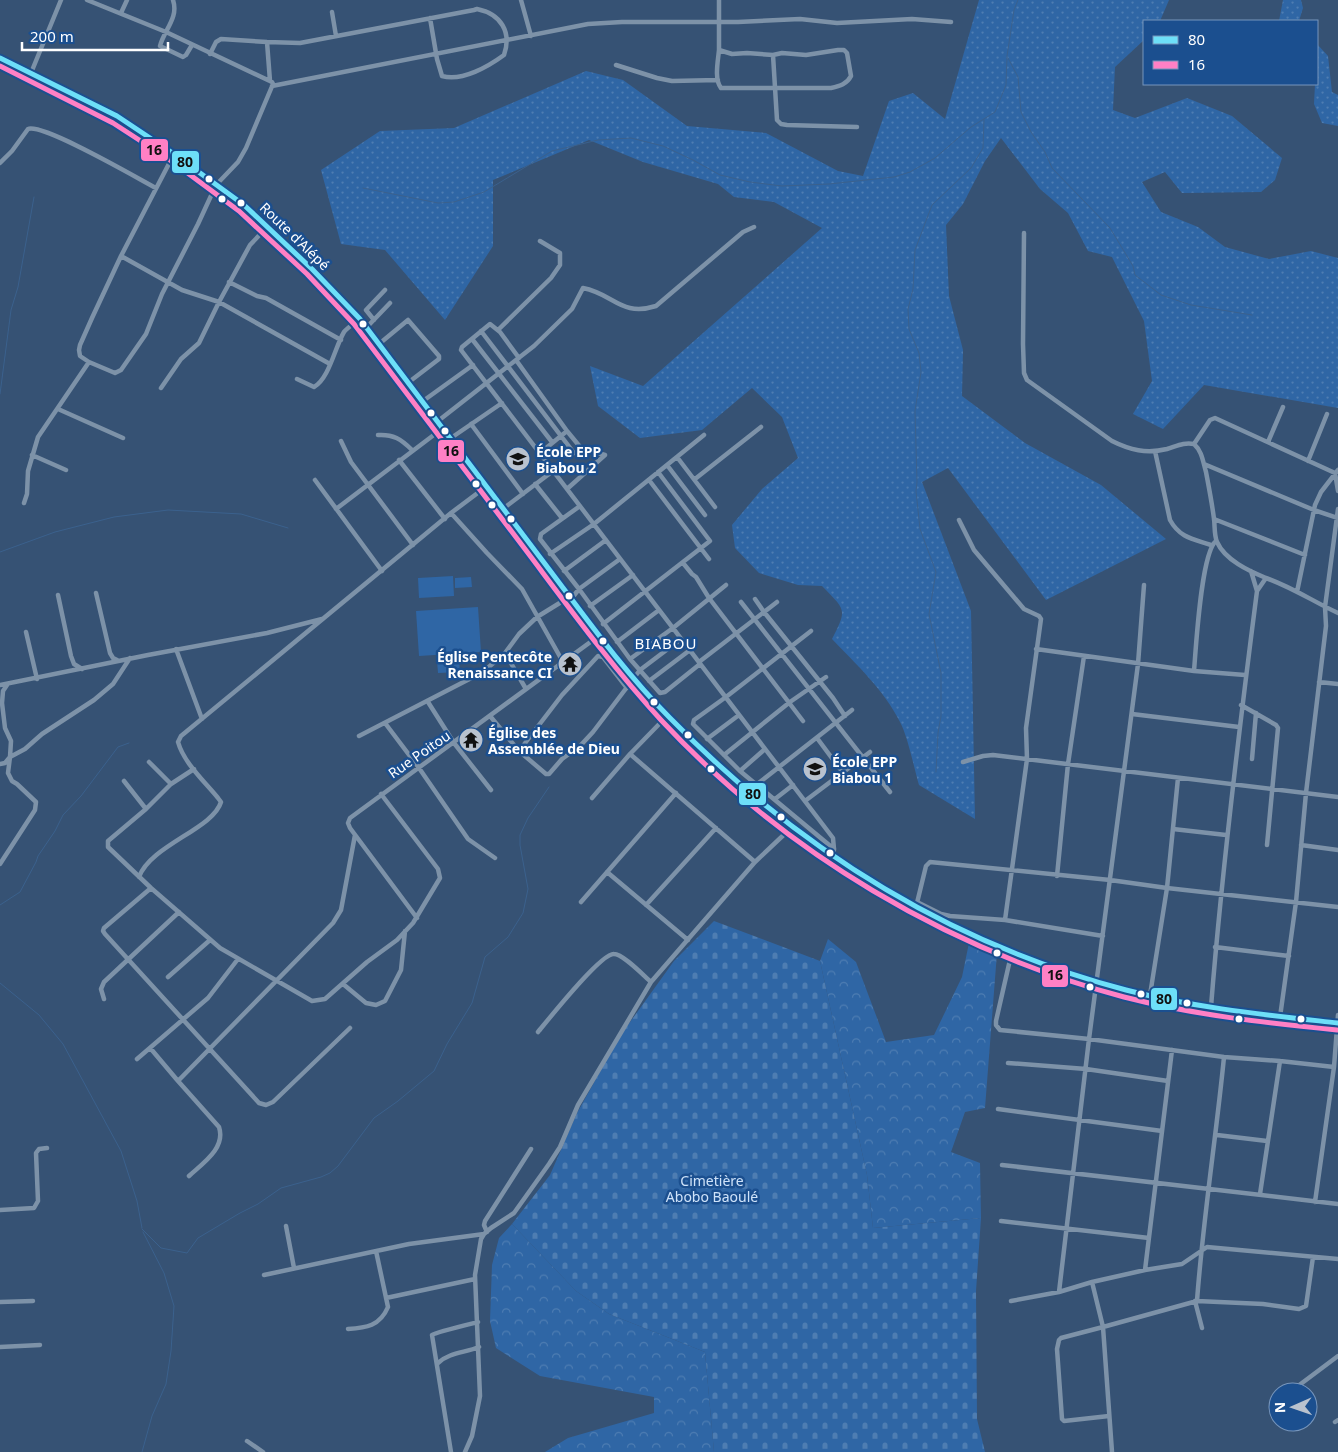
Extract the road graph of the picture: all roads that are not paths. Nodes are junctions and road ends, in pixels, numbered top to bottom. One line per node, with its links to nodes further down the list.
1 (61, 0): 24 (street)
2 (87, 0): 8 (street)
3 (127, 0): 8 (street)
4 (173, 0): 12 (street)
5 (521, 0): 14 (street)
6 (720, 0): 11 (street)
7 (332, 12): 13 (street)
8 (122, 13): 12 (street)
9 (430, 18): 13 (street); 15 (street); 20 (street)
10 (951, 22): 11 (street)
11 (720, 23): 14 (street); 18 (street)
12 (166, 32): 17 (street); 17 (street)
13 (336, 36): 16 (street)
14 (531, 36): 15 (street)
15 (507, 41): 20 (street); 20 (street)
16 (267, 42): 19 (street); 26 (street)
17 (192, 45): 19 (street)
18 (719, 50): 21 (street); 25 (street)
19 (210, 54): 26 (street)
20 (436, 54): 27 (street)
21 (773, 55): 28 (street); 28 (street)
22 (0, 58): 24 (main road, Route d'Alépé)
23 (616, 65): 25 (street)
24 (31, 73): 30 (main road, Route d'Alépé)
25 (718, 80): 28 (street)
26 (270, 81): 27 (street)
27 (272, 86): 32 (street)
28 (776, 88): 29 (street)
29 (857, 127)
30 (174, 154): 32 (main road, Route d'Alépé); 33 (street)
31 (0, 163): 33 (street)
32 (216, 185): 34 (main road, Route d'Alépé); 39 (street)
33 (156, 188): 38 (street)
34 (268, 226): 40 (street); 44 (main road, Route d'Alépé)
35 (754, 227): 52 (street)
36 (1024, 233): 82 (street)
37 (540, 241): 47 (street)
38 (121, 256): 39 (street); 53 (street)
39 (169, 282): 42 (street); 53 (street)
40 (229, 282): 42 (street); 50 (street)
41 (385, 290): 45 (street)
42 (219, 302): 54 (street); 61 (street)
43 (390, 303): 45 (street)
44 (360, 320): 46 (main road, Route d'Alépé); 50 (street)
45 (374, 320): 46 (street)
46 (366, 328): 51 (main road, Route d'Alépé)
47 (498, 330): 48 (street); 52 (street)
48 (481, 331): 49 (street); 56 (street)
49 (472, 339): 55 (street); 57 (street)
50 (341, 340): 54 (street)
51 (379, 344): 59 (main road, Route d'Alépé); 59 (street)
52 (518, 359): 56 (street); 71 (street)
53 (88, 362): 65 (street)
54 (330, 364): 58 (street)
55 (473, 365): 60 (street); 62 (street)
56 (509, 367): 57 (street); 74 (street)
57 (498, 374): 60 (street); 78 (street)
58 (297, 379)
59 (409, 382): 62 (main road, Route d'Alépé)
60 (487, 384): 63 (street); 67 (street)
61 (161, 388)
62 (423, 401): 67 (main road, Route d'Alépé)
63 (502, 403): 68 (street); 83 (street)
64 (1284, 407): 79 (street)
65 (58, 409): 75 (street); 85 (street)
66 (1327, 414): 88 (street)
67 (438, 421): 70 (main road, Route d'Alépé)
68 (471, 424): 76 (street); 103 (street)
69 (761, 427): 95 (street)
70 (443, 428): 76 (main road, Route d'Alépé); 81 (street)
71 (567, 431): 74 (street); 101 (street)
72 (378, 435): 81 (street)
73 (704, 435): 86 (street)
74 (560, 436): 78 (street); 84 (street)
75 (123, 438)
76 (451, 438): 100 (main road, Route d'Alépé)
77 (341, 441): 98 (street)
78 (552, 442): 83 (street)
79 (1268, 442): 80 (street); 88 (street)
80 (1194, 444): 82 (street); 89 (street)
81 (412, 450): 87 (street)
82 (1155, 451): 122 (street)
83 (540, 453): 92 (street)
84 (574, 453)
85 (32, 456): 91 (street); 104 (street)
86 (678, 457): 90 (street); 95 (street)
87 (399, 460): 98 (street); 115 (street)
88 (1308, 461): 94 (street)
89 (1204, 464): 110 (street); 116 (street)
90 (667, 465): 93 (street); 112 (street)
91 (66, 470)
92 (553, 471): 99 (street); 101 (street)
93 (658, 472): 97 (street); 123 (street)
94 (1337, 472): 102 (street); 110 (street)
95 (694, 479): 106 (street)
96 (315, 480): 108 (street)
97 (649, 480): 118 (street); 123 (street)
98 (367, 484): 108 (street); 121 (street)
99 (535, 484): 103 (street); 113 (street)
100 (487, 486): 107 (main road, Route d'Alépé); 111 (street)
101 (567, 489): 105 (street)
102 (1338, 491)
103 (523, 494): 107 (street)
104 (24, 503)
105 (580, 506): 113 (street); 118 (street)
106 (715, 507)
107 (504, 508): 142 (main road, Route d'Alépé)
108 (336, 509): 129 (street)
109 (1338, 509): 114 (street)
110 (1314, 510): 114 (street); 125 (street)
111 (451, 513): 115 (street); 152 (street)
112 (705, 515)
113 (562, 518): 124 (street)
114 (1338, 518): 148 (street)
115 (445, 519): 121 (street)
116 (1214, 519): 120 (street); 125 (street)
117 (959, 520): 165 (street)
118 (594, 524): 119 (street); 124 (street)
119 (606, 540): 126 (street); 131 (street)
120 (1216, 541): 122 (street); 130 (street)
121 (413, 545): 129 (street)
122 (1211, 545): 179 (street)
123 (702, 549): 127 (street); 128 (street)
124 (550, 554): 131 (street)
125 (1306, 555): 138 (street)
126 (620, 559): 132 (street); 136 (street)
127 (709, 559)
128 (683, 563): 140 (street); 143 (street)
129 (382, 571): 153 (street)
130 (1251, 571): 133 (street); 137 (street)
131 (564, 572): 136 (street)
132 (633, 576): 140 (street); 147 (street)
133 (1266, 578): 137 (street); 138 (street)
134 (726, 584): 143 (street)
135 (1144, 585): 175 (street)
136 (579, 589): 142 (street); 147 (street)
137 (1257, 591): 180 (street)
138 (1297, 592): 148 (street)
139 (96, 593): 172 (street)
140 (646, 593): 149 (street); 155 (street)
141 (58, 595): 177 (street)
142 (572, 597): 152 (street); 160 (main road, Route d'Alépé)
143 (709, 598): 156 (street); 159 (street)
144 (755, 599): 150 (street)
145 (741, 602): 154 (street)
146 (776, 602): 150 (street)
147 (590, 606): 155 (street)
148 (1325, 607): 151 (street); 186 (street)
149 (659, 610): 156 (street); 162 (street)
150 (764, 612): 154 (street); 163 (street)
151 (1338, 613)
152 (537, 617): 167 (street); 173 (street)
153 (323, 619): 164 (street); 204 (street)
154 (754, 619): 159 (street); 168 (street)
155 (603, 624): 162 (street)
156 (673, 628): 161 (street); 171 (street)
157 (811, 631): 163 (street)
158 (26, 632): 182 (street)
159 (736, 633): 174 (street); 176 (street)
160 (600, 635): 173 (street, Rue Poitou); 183 (main road, Route d'Alépé)
161 (681, 639): 166 (street); 178 (street)
162 (617, 642): 171 (street)
163 (792, 646): 168 (street); 185 (street)
164 (176, 649): 170 (street); 204 (street)
165 (1036, 649): 169 (street); 222 (street)
166 (690, 650): 174 (street); 184 (street)
167 (505, 653): 192 (street); 194 (street)
168 (783, 654): 176 (street); 191 (street)
169 (1084, 656): 175 (street); 227 (street)
170 (130, 658): 172 (street); 220 (street)
171 (630, 659): 178 (street)
172 (118, 661): 177 (street)
173 (563, 662): 192 (street, Rue Poitou)
174 (700, 663): 184 (street); 193 (street)
175 (1138, 664): 179 (street); 199 (street)
176 (764, 668): 193 (street); 195 (street)
177 (82, 669): 182 (street)
178 (640, 670): 183 (street); 184 (street)
179 (1194, 671): 180 (street)
180 (1245, 675): 196 (street)
181 (826, 677): 185 (street)
182 (37, 679): 188 (street)
183 (634, 679): 190 (street); 202 (main road, Route d'Alépé)
184 (650, 681)
185 (819, 681): 191 (street); 203 (street)
186 (1319, 682): 187 (street); 244 (street)
187 (1338, 684)
188 (7, 685): 189 (street); 206 (street)
189 (0, 686)
190 (627, 688): 216 (street); 216 (street)
191 (810, 688): 195 (street); 208 (street)
192 (526, 689): 201 (street, Rue Poitou)
193 (726, 697): 200 (street); 213 (street)
194 (428, 702): 207 (street); 214 (street)
195 (790, 702): 205 (street); 210 (street)
196 (1241, 704): 198 (street); 209 (street)
197 (852, 710): 203 (street)
198 (1256, 713): 223 (street); 240 (street)
199 (1132, 714): 209 (street); 232 (street)
200 (739, 715): 210 (street); 213 (street)
201 (490, 716): 214 (street, Rue Poitou); 216 (street)
202 (667, 716): 218 (street); 252 (main road, Route d'Alépé)
203 (844, 716): 208 (street)
204 (202, 719): 230 (street)
205 (803, 721)
206 (2, 722): 220 (street)
207 (385, 723): 211 (street); 228 (street)
208 (836, 723): 212 (street); 221 (street)
209 (1239, 727): 237 (street)
210 (752, 732): 215 (street); 219 (street)
211 (359, 736)
212 (817, 738): 229 (street); 233 (street)
213 (707, 740): 219 (street)
214 (454, 743): 228 (street, Rue Poitou); 241 (street)
215 (765, 749): 229 (street); 231 (street)
216 (519, 751)
217 (870, 752): 221 (street)
218 (630, 754): 243 (street); 247 (street)
219 (724, 755): 231 (street)
220 (10, 757): 226 (street); 263 (street)
221 (863, 758): 233 (street); 242 (street)
222 (1028, 759): 225 (street); 227 (street); 264 (street)
223 (1252, 759)
224 (149, 762): 236 (street)
225 (963, 762)
226 (0, 764)
227 (1068, 764): 232 (street); 266 (street)
228 (419, 768): 245 (street, Rue Poitou); 260 (street)
229 (779, 768): 238 (street); 239 (street)
230 (194, 769): 236 (street); 267 (street)
231 (740, 771): 238 (street)
232 (1125, 771): 234 (street); 268 (street)
233 (843, 773): 249 (street)
234 (1178, 778): 237 (street); 253 (street)
235 (124, 782): 250 (street)
236 (171, 784): 250 (street)
237 (1232, 784): 240 (street); 255 (street)
238 (756, 785): 248 (street)
239 (793, 785): 248 (street); 249 (street)
240 (1272, 789): 244 (street); 256 (street)
241 (491, 790)
242 (890, 792)
243 (676, 793): 251 (street); 265 (street)
244 (1306, 793): 246 (street); 257 (street)
245 (381, 794): 254 (street, Rue Poitou); 278 (street)
246 (1338, 797)
247 (592, 798)
248 (775, 799): 258 (street)
249 (805, 802): 258 (street)
250 (146, 808): 267 (street)
251 (716, 828): 262 (street); 274 (street)
252 (791, 828): 261 (main road, Route d'Alépé); 262 (street)
253 (1173, 829): 255 (street); 270 (street)
254 (355, 835): 278 (street); 290 (street)
255 (1226, 835): 271 (street)
256 (1267, 845)
257 (1301, 845): 259 (street); 273 (street)
258 (834, 849): 261 (street)
259 (1338, 850)
260 (495, 858)
261 (833, 858): 275 (main road, Route d'Alépé)
262 (755, 862): 283 (street)
263 (0, 864)
264 (1012, 870): 266 (street); 275 (street); 279 (street)
265 (607, 872): 272 (street); 274 (street)
266 (1057, 876): 268 (street)
267 (139, 877): 269 (street)
268 (1110, 880): 270 (street); 281 (street)
269 (151, 888): 277 (street); 288 (street)
270 (1167, 888): 271 (street); 294 (street)
271 (1220, 894): 273 (street); 284 (street)
272 (581, 902)
273 (1296, 902): 276 (street); 286 (street)
274 (646, 905): 283 (street)
275 (917, 905): 279 (street); 285 (main road, Route d'Alépé)
276 (1338, 907)
277 (178, 912): 282 (street); 288 (street)
278 (416, 918): 280 (street)
279 (1005, 920): 281 (street)
280 (406, 931): 293 (street); 293 (street)
281 (1103, 936): 292 (street)
282 (210, 940): 287 (street); 289 (street)
283 (688, 940): 291 (street)
284 (1215, 947): 286 (street); 296 (street)
285 (1012, 951): 292 (main road, Route d'Alépé); 303 (street)
286 (1288, 956): 298 (street)
287 (238, 959): 290 (street); 299 (street)
288 (129, 960): 295 (street); 299 (street)
289 (168, 977)
290 (277, 980): 293 (street); 304 (street)
291 (650, 982): 302 (street); 334 (street)
292 (1097, 982): 294 (main road, Route d'Alépé); 303 (street)
293 (342, 984)
294 (1150, 995): 296 (main road, Route d'Alépé)
295 (104, 1000)
296 (1210, 1007): 298 (main road, Route d'Alépé)
297 (1338, 1015): 300 (street)
298 (1280, 1017): 300 (main road, Route d'Alépé)
299 (184, 1019): 304 (street); 305 (street)
300 (1338, 1023): 311 (street)
301 (350, 1028): 304 (street)
302 (538, 1032)
303 (1089, 1039): 306 (street); 312 (street)
304 (209, 1048): 313 (street)
305 (151, 1049): 308 (street); 313 (street)
306 (1172, 1050): 307 (street); 314 (street)
307 (1224, 1057): 309 (street); 318 (street)
308 (138, 1059)
309 (1280, 1061): 311 (street); 319 (street)
310 (1008, 1063): 312 (street)
311 (1334, 1067): 328 (street)
312 (1086, 1069): 314 (street); 316 (street)
313 (178, 1081): 324 (street)
314 (1168, 1081): 317 (street)
315 (998, 1109): 316 (street)
316 (1079, 1120): 317 (street); 323 (street)
317 (1162, 1131): 325 (street)
318 (1217, 1135): 319 (street); 326 (street)
319 (1267, 1141): 327 (street)
320 (47, 1148): 330 (street)
321 (531, 1149): 334 (street)
322 (1002, 1165): 323 (street)
323 (1073, 1173): 325 (street); 333 (street)
324 (190, 1176)
325 (1156, 1182): 326 (street); 335 (street)
326 (1210, 1189): 327 (street); 337 (street)
327 (1260, 1194): 328 (street)
328 (1315, 1202): 329 (street)
329 (1338, 1204)
330 (0, 1210)
331 (1001, 1222): 333 (street)
332 (286, 1226): 340 (street)
333 (1066, 1229): 335 (street); 345 (street)
334 (485, 1233): 336 (street); 343 (street)
335 (1149, 1238): 341 (street)
336 (376, 1251): 340 (street); 346 (street)
337 (1201, 1251): 338 (street); 341 (street); 349 (street)
338 (1313, 1257): 339 (street); 349 (street)
339 (1338, 1259)
340 (294, 1268): 342 (street)
341 (1145, 1270): 344 (street)
342 (264, 1275)
343 (475, 1279): 346 (street); 351 (street)
344 (1092, 1282): 345 (street); 352 (street)
345 (1059, 1292): 348 (street)
346 (386, 1298): 353 (street)
347 (33, 1301): 350 (street)
348 (1011, 1301)
349 (1196, 1301): 352 (street); 354 (street)
350 (0, 1302)
351 (478, 1322): 356 (street); 359 (street)
352 (1103, 1327): 361 (street); 361 (street)
353 (348, 1328)
354 (1202, 1328)
355 (40, 1345): 357 (street)
356 (479, 1346): 359 (street); 365 (street)
357 (0, 1347)
358 (1338, 1356): 360 (street)
359 (438, 1363): 364 (street)
360 (1303, 1382)
361 (1109, 1416): 366 (street)
362 (247, 1441): 363 (street)
363 (262, 1452)
364 (452, 1452)
365 (465, 1452)
366 (1112, 1452)

